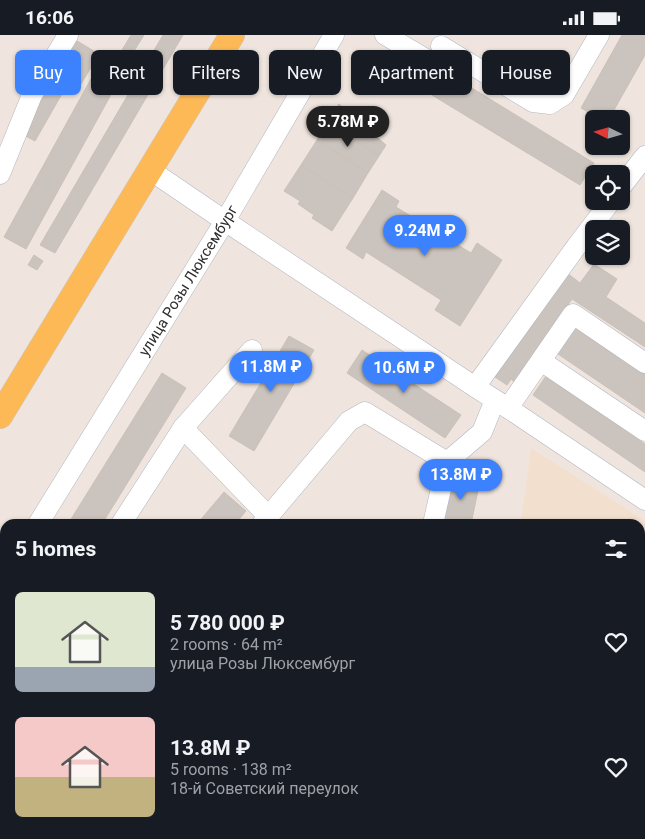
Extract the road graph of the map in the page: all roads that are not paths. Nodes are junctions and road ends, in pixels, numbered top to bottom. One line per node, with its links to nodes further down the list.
1 (68, 35): 8 (street)
2 (232, 35): 7 (main road)
3 (334, 35): 11 (street, улица Розы Люксембург)
4 (385, 35): 5 (street)
5 (599, 35)
6 (645, 156): 9 (street)
7 (150, 169): 11 (street); 17 (main road)
8 (0, 174)
9 (630, 175)
10 (604, 210): 15 (street)
11 (224, 221): 15 (street); 22 (street, улица Розы Люксембург)
12 (252, 349): 18 (street)
13 (540, 361): 14 (street); 16 (street); 19 (street)
14 (645, 363)
15 (475, 387): 16 (street)
16 (502, 404): 20 (street); 21 (street)
17 (0, 417)
18 (183, 429): 23 (street); 24 (street)
19 (645, 431)
20 (447, 462): 25 (street); 26 (street)
21 (645, 500)
22 (41, 519)
23 (124, 519)
24 (264, 519)
25 (266, 519)
26 (434, 519)

